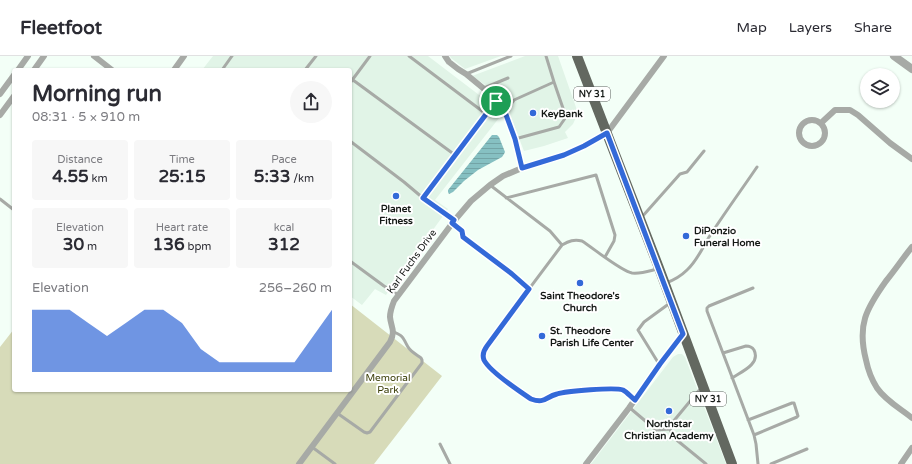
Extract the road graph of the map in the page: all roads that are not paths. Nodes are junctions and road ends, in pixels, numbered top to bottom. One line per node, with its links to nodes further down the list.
1 (28, 56): 15 (street)
2 (44, 56): 16 (street)
3 (94, 56): 17 (street)
4 (184, 56): 18 (street)
5 (232, 56): 19 (lane)
6 (316, 56): 20 (lane)
7 (370, 56): 25 (lane)
8 (409, 56): 32 (lane)
9 (445, 56): 22 (street)
10 (511, 56): 22 (lane)
11 (546, 56): 26 (lane)
12 (577, 56): 35 (main road, NY 31)
13 (664, 56): 35 (street)
14 (894, 56): 21 (street)
15 (19, 68)
16 (35, 68)
17 (109, 68)
18 (175, 68)
19 (223, 68)
20 (307, 68)
21 (912, 69)
22 (466, 74): 27 (street)
23 (12, 78): 28 (street)
24 (508, 78): 27 (lane)
25 (353, 80): 39 (lane)
26 (554, 82): 31 (lane); 36 (lane)
27 (484, 88): 30 (street)
28 (0, 94)
29 (12, 99): 33 (street)
30 (496, 101): 31 (street); 32 (lane)
31 (505, 112): 36 (street)
32 (486, 114): 39 (lane)
33 (0, 115)
34 (821, 123): 34 (street); 40 (street)
35 (607, 133): 42 (street, Karl Fuchs Drive); 48 (main road, NY 31)
36 (515, 139): 42 (street)
37 (352, 143): 44 (lane)
38 (704, 150): 48 (lane)
39 (455, 155): 44 (lane)
40 (912, 159)
41 (757, 167): 55 (lane)
42 (522, 168): 43 (street, Karl Fuchs Drive)
43 (490, 185): 45 (lane); 49 (street, Karl Fuchs Drive)
44 (423, 198): 49 (lane)
45 (506, 198): 50 (lane); 52 (lane)
46 (0, 199): 47 (lane)
47 (12, 208)
48 (640, 220): 54 (main road, NY 31)
49 (453, 222): 57 (lane); 58 (street, Karl Fuchs Drive)
50 (562, 245): 52 (lane); 57 (lane)
51 (912, 247): 69 (street)
52 (605, 257): 54 (lane)
53 (352, 262): 58 (lane)
54 (659, 268): 55 (main road, NY 31)
55 (664, 284): 59 (main road, NY 31)
56 (753, 288): 62 (lane)
57 (529, 289): 66 (lane)
58 (399, 295): 60 (street, Karl Fuchs Drive)
59 (672, 302): 61 (main road, NY 31); 63 (lane)
60 (394, 332): 68 (street); 68 (lane)
61 (683, 334): 63 (street); 65 (main road, NY 31)
62 (722, 353): 64 (lane); 64 (lane)
63 (660, 364): 66 (street)
64 (732, 378): 70 (lane)
65 (703, 385): 71 (lane); 82 (main road, NY 31)
66 (635, 400): 67 (street)
67 (629, 408): 71 (lane); 80 (street)
68 (337, 413): 74 (street)
69 (912, 418)
70 (748, 420): 72 (lane); 72 (lane)
71 (670, 429): 81 (lane)
72 (754, 435): 83 (lane)
73 (440, 444): 79 (lane)
74 (312, 447): 77 (street); 78 (lane)
75 (912, 448): 85 (street)
76 (807, 449): 84 (lane)
77 (299, 464)
78 (334, 464)
79 (449, 464)
80 (586, 464)
81 (706, 464)
82 (732, 464)
83 (758, 464)
84 (771, 464)
85 (901, 464)

